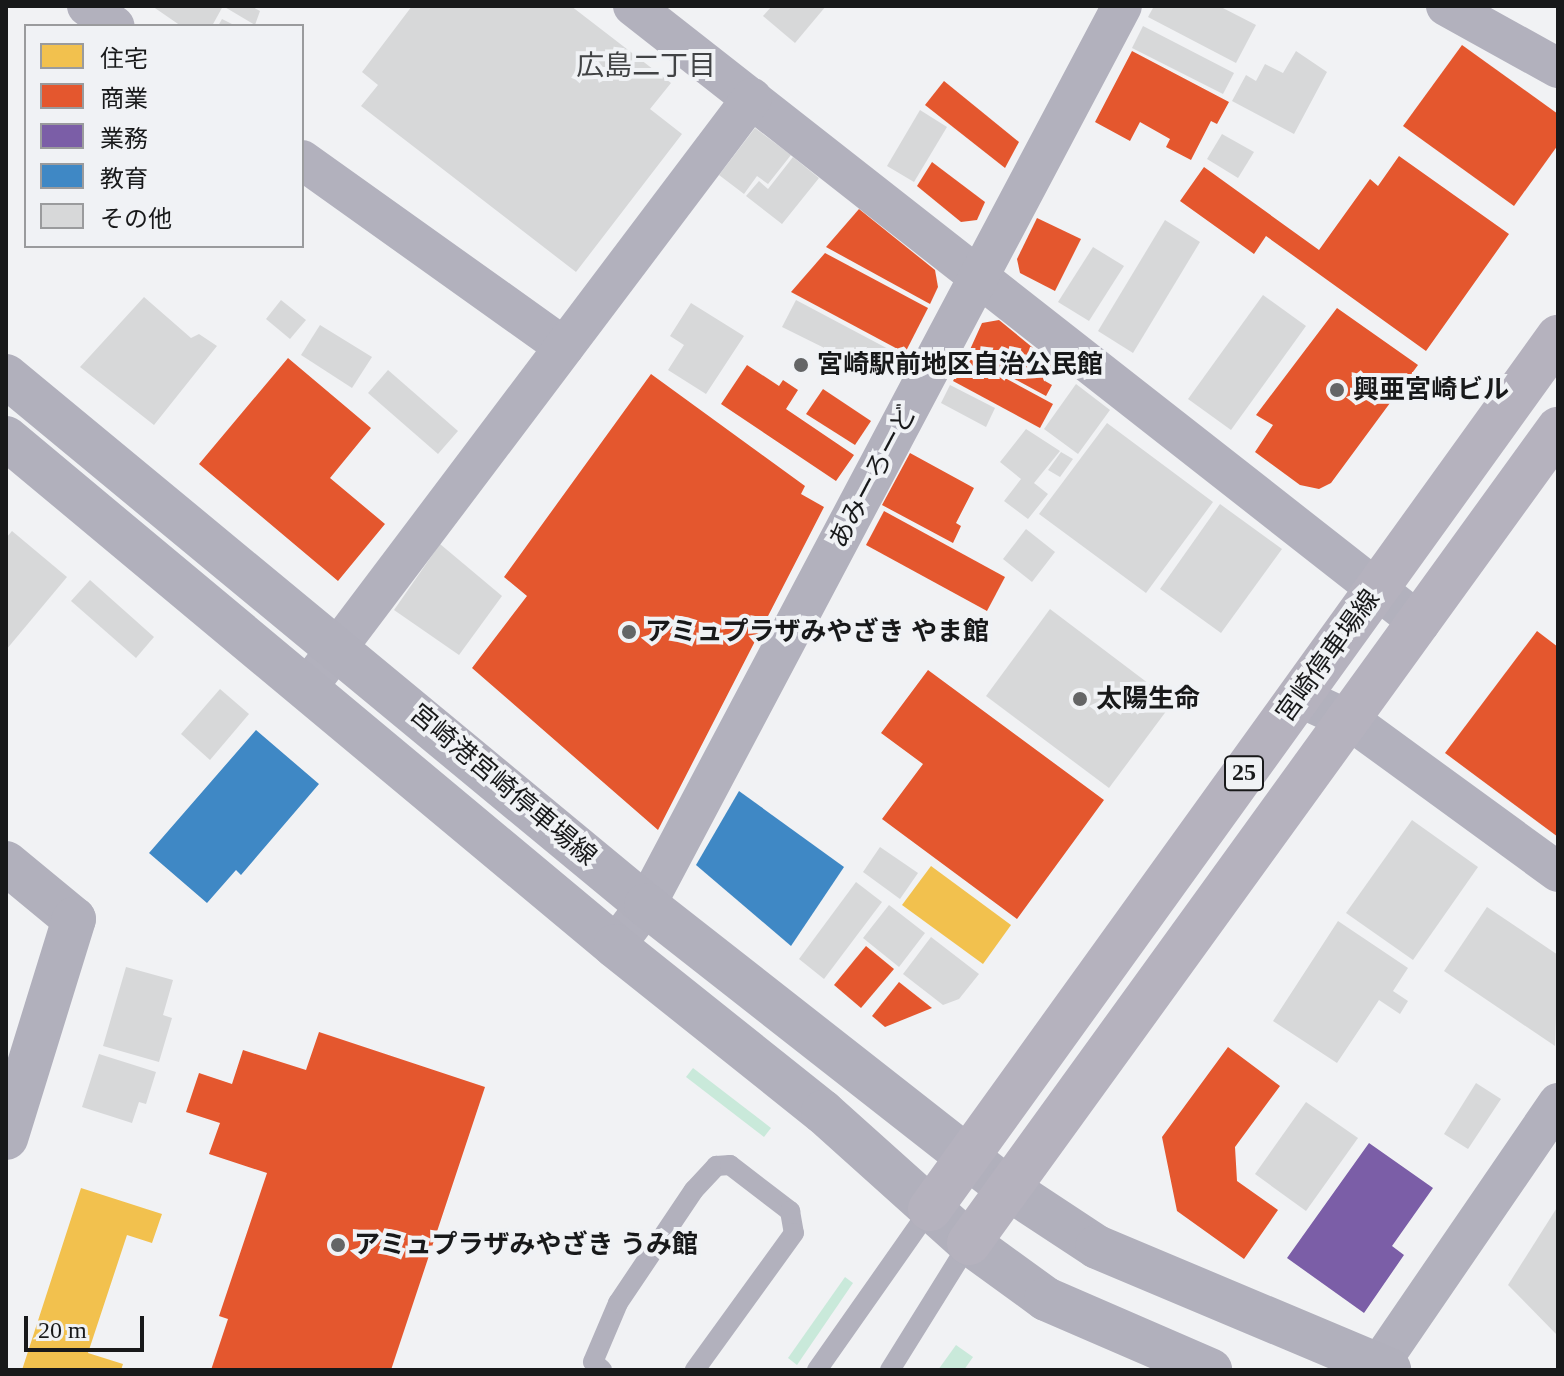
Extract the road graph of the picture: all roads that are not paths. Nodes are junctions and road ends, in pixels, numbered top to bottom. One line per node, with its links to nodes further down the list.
1 (87, 6): 5 (street)
2 (1122, 6): 9 (street, あみーろーど)
3 (1446, 6): 6 (street)
4 (648, 11): 7 (street)
5 (112, 24)
6 (1558, 68)
7 (752, 98): 9 (street); 11 (street)
8 (304, 161): 11 (street)
9 (980, 274): 15 (street); 23 (street, あみーろーど)
10 (1558, 337): 15 (main road, 宮崎停車場線 / 25)
11 (564, 347): 17 (street)
12 (6, 376): 17 (main road, 宮崎港宮崎停車場線)
13 (1558, 429): 16 (main road, 25)
14 (6, 438): 18 (main road, 宮崎港宮崎停車場線)
15 (1378, 587): 16 (street); 19 (main road, 宮崎停車場線 / 25)
16 (1420, 623): 20 (main road, 25)
17 (337, 647): 18 (street); 23 (main road, 宮崎港宮崎停車場線)
18 (307, 688): 24 (main road, 宮崎港宮崎停車場線)
19 (1299, 697): 20 (street); 27 (main road, 宮崎停車場線 / 25)
20 (1351, 721): 22 (street); 28 (main road, 25)
21 (6, 863): 26 (main road)
22 (1558, 872)
23 (646, 905): 24 (street, あみーろーど); 27 (main road, 宮崎港宮崎停車場線)
24 (615, 946): 29 (main road, 宮崎港宮崎停車場線)
25 (1558, 1103): 31 (street)
26 (6, 1138)
27 (966, 1157): 28 (main road, 宮崎港宮崎停車場線); 29 (main road, 宮崎停車場線 / 25)
28 (1006, 1187): 30 (main road, 25); 31 (main road, 宮崎港宮崎停車場線)
29 (930, 1209): 30 (main road, 宮崎港宮崎停車場線); 34 (lane)
30 (969, 1243): 35 (lane); 36 (main road, 宮崎港宮崎停車場線)
31 (1384, 1368)
32 (602, 1370): 33 (lane)
33 (695, 1370)
34 (817, 1370)
35 (890, 1370)
36 (1210, 1370)

